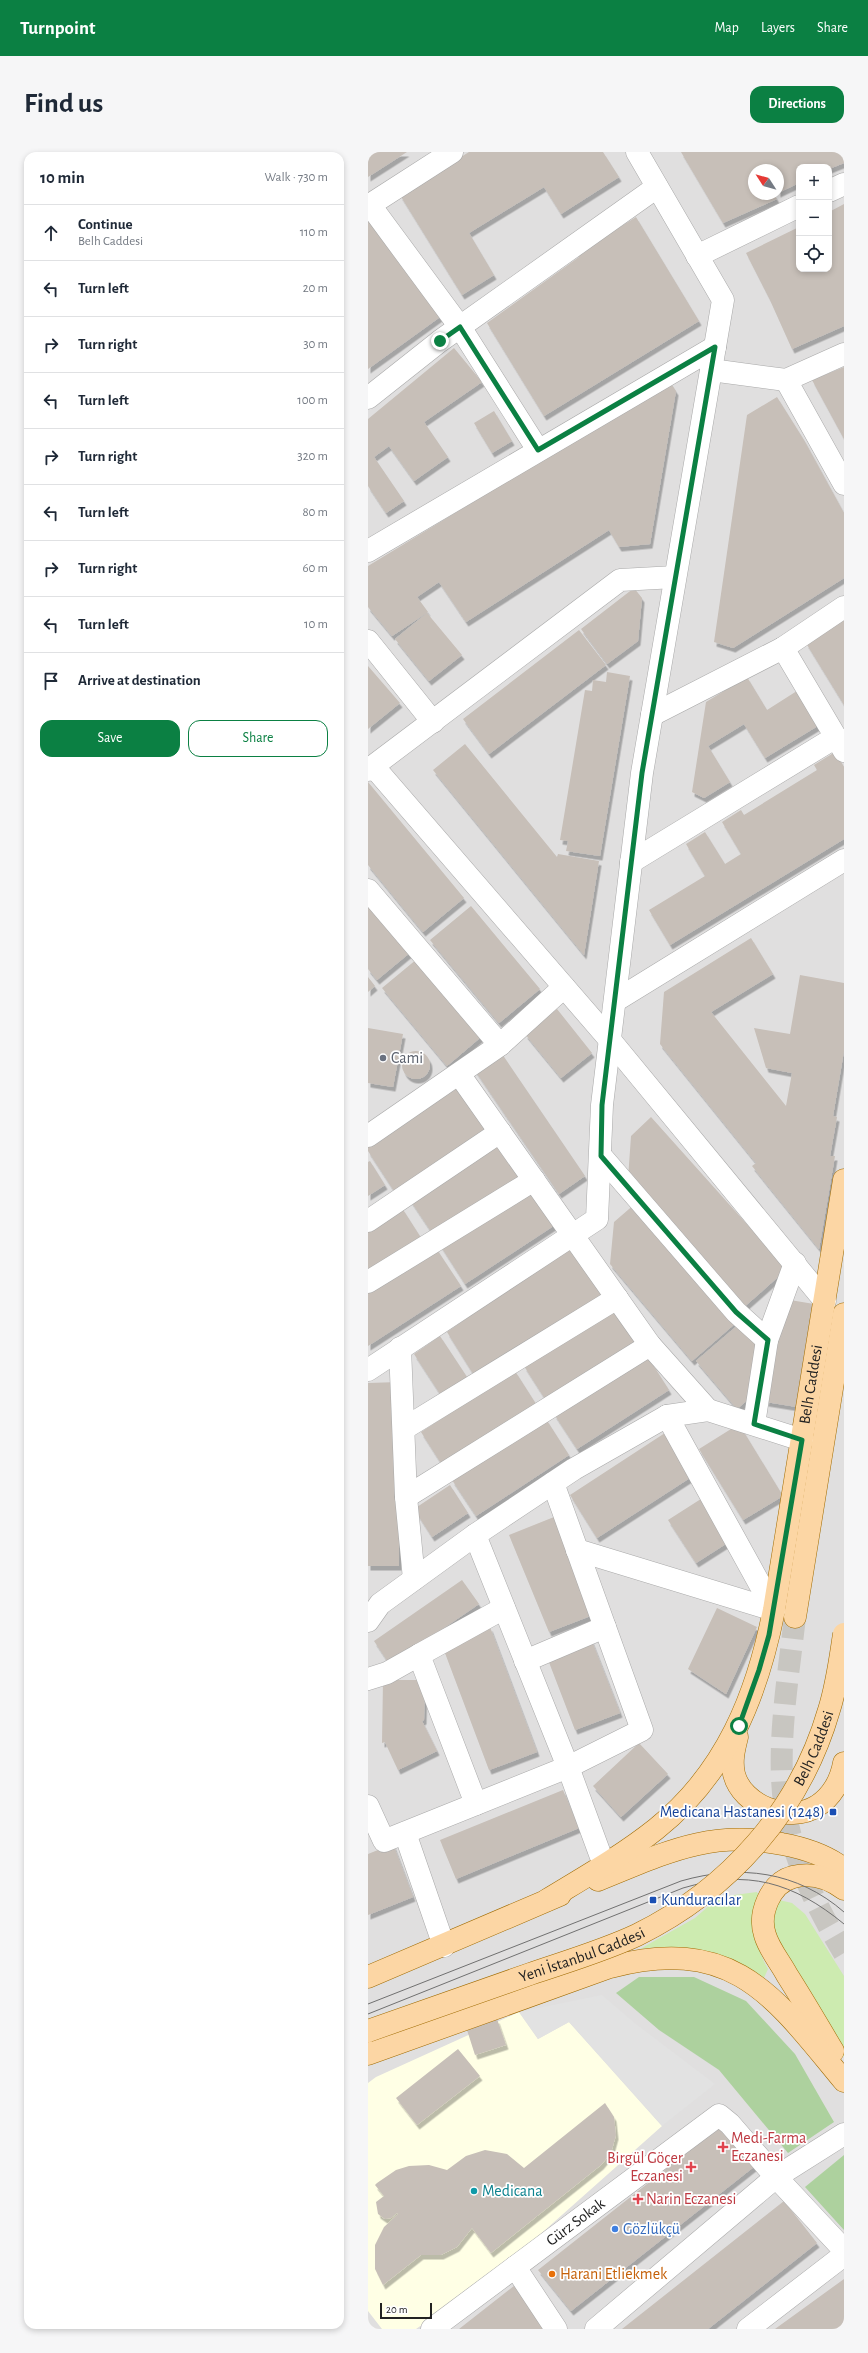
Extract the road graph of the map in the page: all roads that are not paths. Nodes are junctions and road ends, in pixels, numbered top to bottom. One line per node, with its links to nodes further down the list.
1 (452, 152): 6 (street)
2 (639, 153): 4 (street)
3 (844, 184): 5 (street)
4 (657, 187): 8 (street); 9 (street)
5 (832, 190)
6 (369, 206): 9 (street)
7 (796, 207): 8 (street)
8 (697, 256): 10 (street)
9 (460, 327): 14 (street); 15 (street)
10 (715, 347): 12 (street); 15 (street)
11 (844, 354): 13 (street)
12 (711, 370): 13 (street); 18 (street)
13 (786, 380): 16 (street)
14 (368, 398)
15 (538, 450): 17 (street)
16 (844, 484)
17 (368, 551)
18 (676, 577): 22 (street); 23 (street)
19 (844, 607): 21 (street)
20 (368, 641): 23 (street)
21 (783, 648): 22 (street); 24 (street)
22 (652, 715): 27 (street)
23 (433, 722): 25 (street)
24 (840, 744): 27 (street)
25 (371, 768): 29 (street)
26 (844, 860): 30 (street)
27 (631, 862): 30 (street)
28 (368, 890): 32 (street)
29 (564, 987): 31 (street); 32 (street)
30 (614, 1001): 31 (street)
31 (610, 1040): 36 (street); 41 (street)
32 (500, 1045): 33 (street)
33 (459, 1074): 34 (street); 35 (street)
34 (500, 1132): 37 (street); 39 (street)
35 (368, 1136)
36 (601, 1156): 40 (street); 46 (street)
37 (534, 1180): 40 (street); 42 (street)
38 (844, 1180): 44 (main road, Belh Caddesi)
39 (368, 1222)
40 (573, 1235): 43 (street); 48 (street)
41 (795, 1263): 44 (street); 46 (street)
42 (368, 1282)
43 (617, 1298): 47 (street); 53 (street)
44 (825, 1301): 54 (main road, Belh Caddesi)
45 (844, 1314): 63 (main road, Belh Caddesi)
46 (768, 1340): 52 (street)
47 (650, 1345): 50 (street); 56 (street)
48 (400, 1348): 49 (street); 53 (street)
49 (368, 1370)
50 (708, 1410): 51 (street); 52 (street)
51 (667, 1416): 55 (street); 62 (street)
52 (754, 1424): 54 (street)
53 (405, 1428): 56 (street)
54 (802, 1440): 62 (main road, Belh Caddesi)
55 (553, 1483): 57 (street); 58 (street)
56 (406, 1497): 59 (street)
57 (475, 1536): 59 (street); 61 (street)
58 (577, 1550): 62 (street); 64 (street)
59 (414, 1579): 60 (street)
60 (372, 1608)
61 (504, 1608): 66 (street); 67 (street)
62 (774, 1610): 69 (main road, Belh Caddesi)
63 (795, 1617)
64 (605, 1627): 67 (street); 71 (street)
65 (844, 1634): 74 (main road, Belh Caddesi, bridge)
66 (419, 1656): 68 (street); 72 (street)
67 (525, 1661): 71 (street)
68 (368, 1679)
69 (739, 1726): 70 (main road); 76 (main road)
70 (844, 1763)
71 (568, 1767): 72 (street); 76 (street)
72 (476, 1804): 75 (street)
73 (368, 1806): 75 (street)
74 (767, 1831): 83 (main road, Yeni İstanbul Caddesi, bridge)
75 (404, 1833): 80 (street)
76 (604, 1865): 79 (main road)
77 (844, 1869): 79 (main road)
78 (844, 1889): 87 (main road)
79 (547, 1900): 80 (main road)
80 (444, 1946): 81 (main road); 82 (main road)
81 (368, 1961)
82 (368, 1977)
83 (368, 2031)
84 (403, 2042): 85 (main road); 86 (main road); 88 (main road)
85 (368, 2054)
86 (368, 2066)
87 (844, 2068)
88 (844, 2081)
89 (844, 2134): 90 (street)
90 (776, 2177): 91 (street); 93 (street, Gürz Sokak); 96 (street)
91 (844, 2250)
92 (844, 2255): 97 (street)
93 (515, 2268): 94 (street, Gürz Sokak); 95 (street)
94 (432, 2329)
95 (556, 2329)
96 (596, 2329)
97 (748, 2329)

